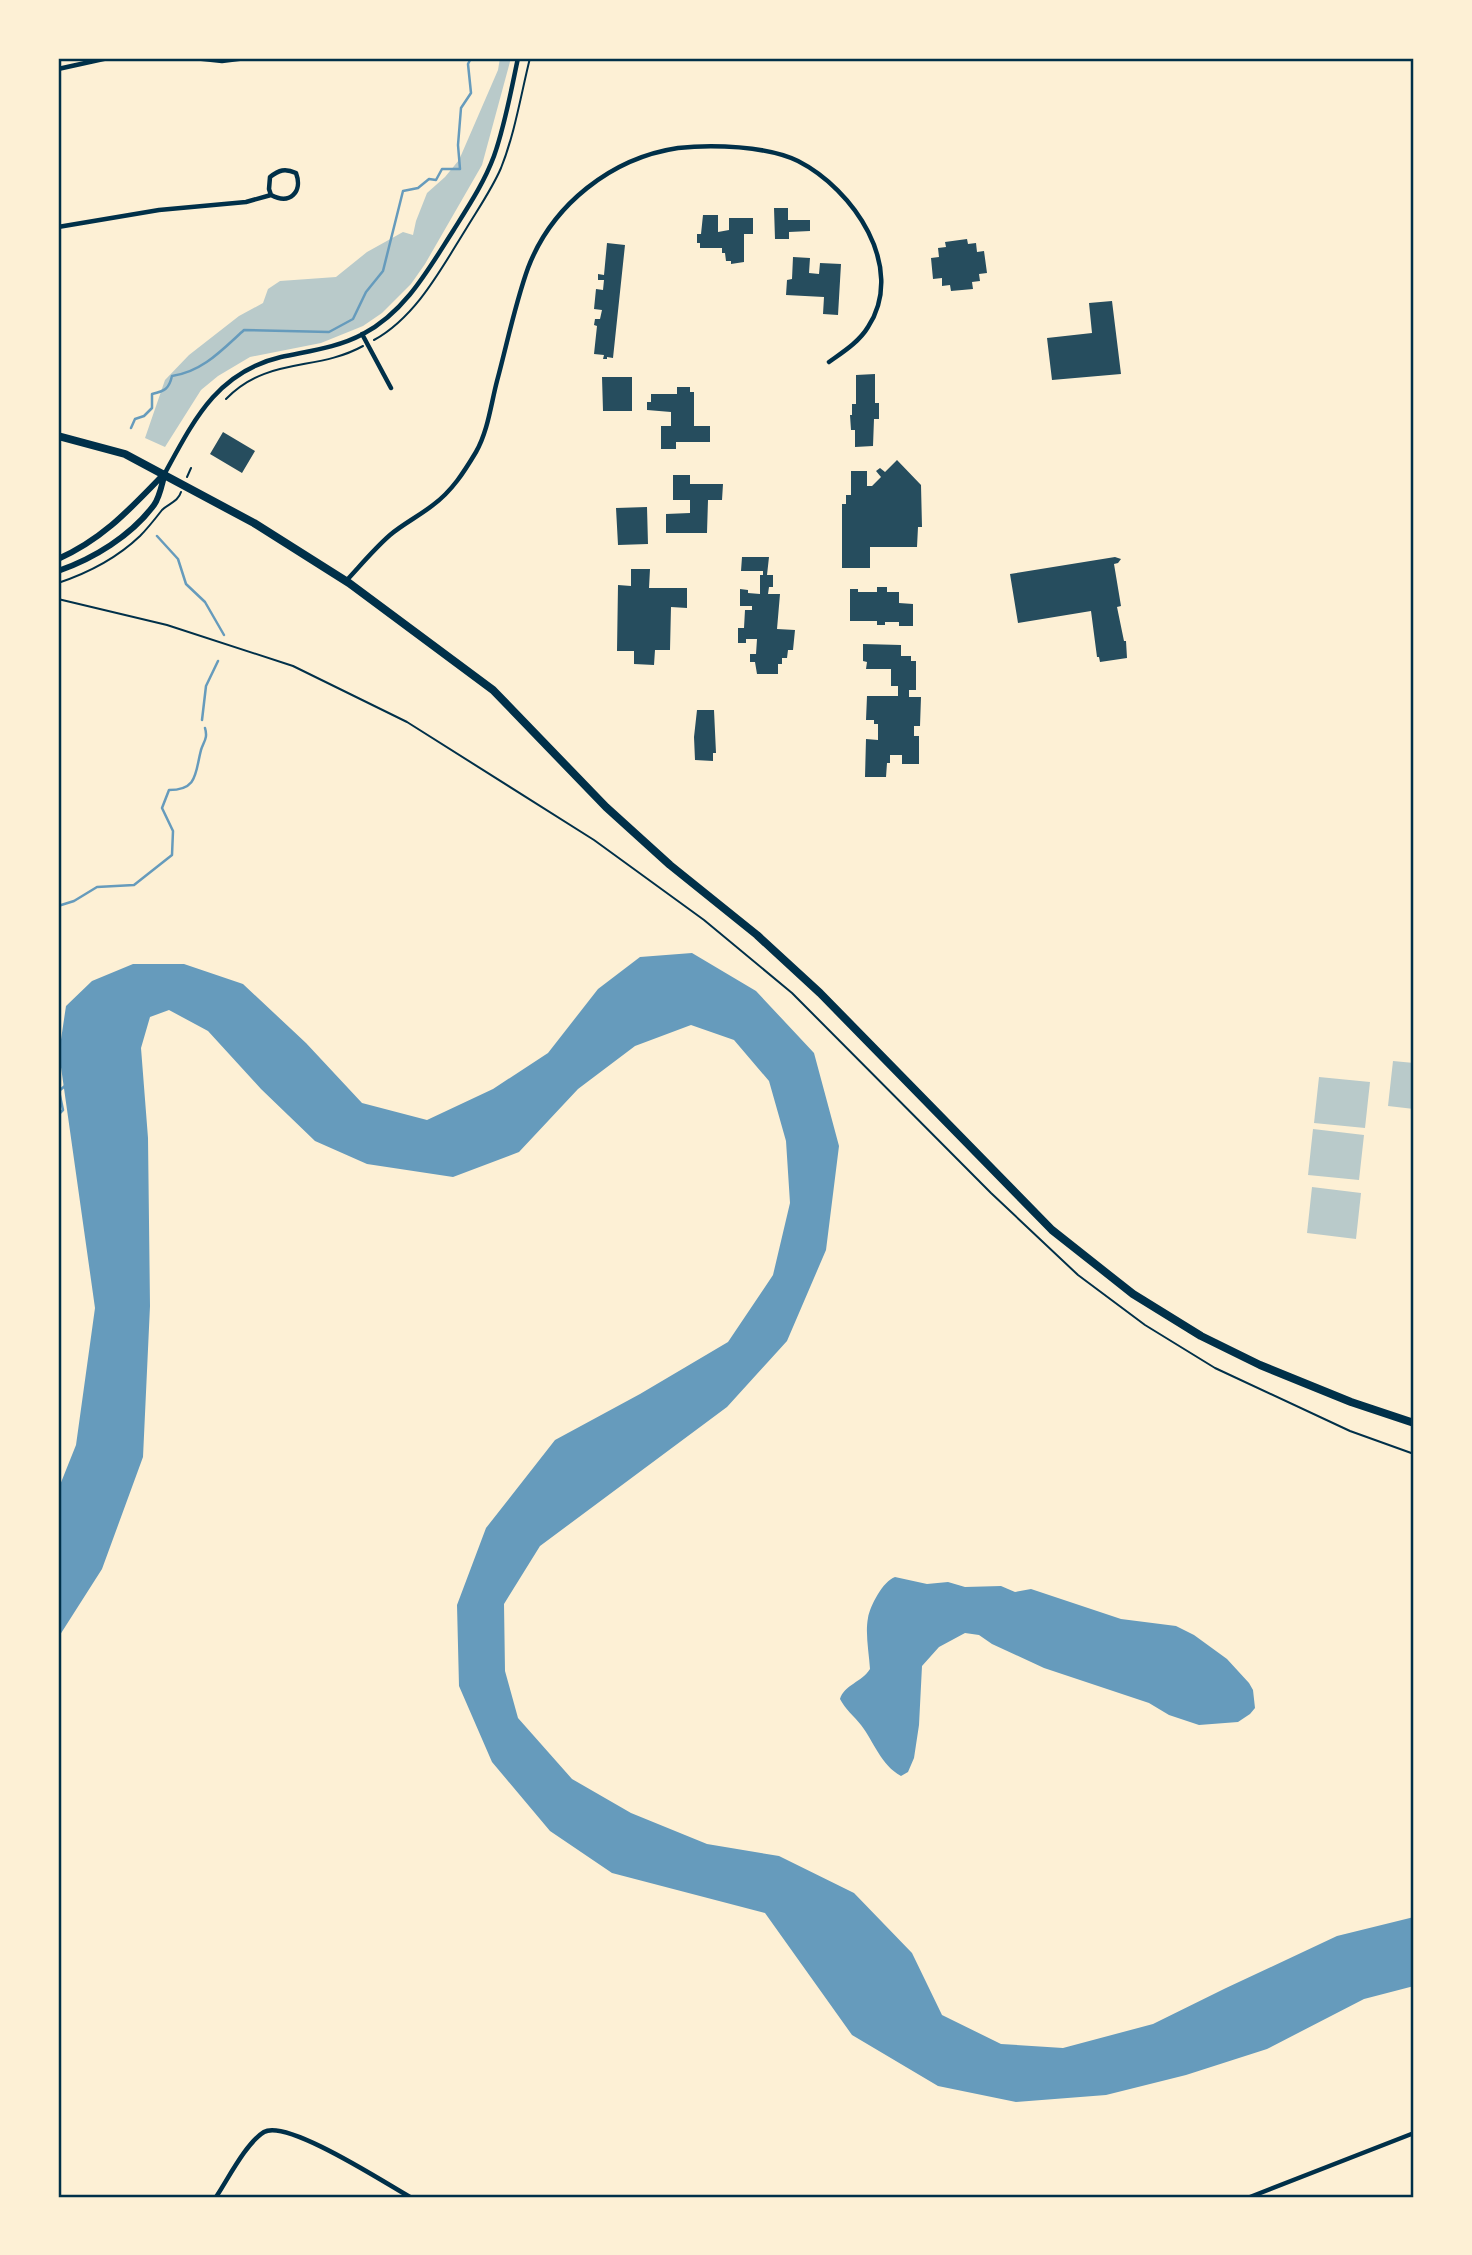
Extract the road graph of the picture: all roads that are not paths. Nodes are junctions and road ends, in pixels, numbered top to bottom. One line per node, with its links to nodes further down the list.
1 (108, 58): 5 (street)
2 (194, 58): 3 (street)
3 (246, 58)
4 (518, 58): 8 (street)
5 (58, 69)
6 (271, 195): 6 (street); 7 (street)
7 (58, 227)
8 (362, 334): 10 (street); 12 (street)
9 (829, 362): 15 (street)
10 (391, 388)
11 (58, 436): 12 (highway)
12 (164, 473): 13 (street); 14 (street); 15 (highway)
13 (58, 559)
14 (58, 571)
15 (346, 581): 16 (highway)
16 (1414, 1423)
17 (1414, 2133): 20 (street)
18 (216, 2197): 19 (street)
19 (410, 2197)
20 (1250, 2197)

